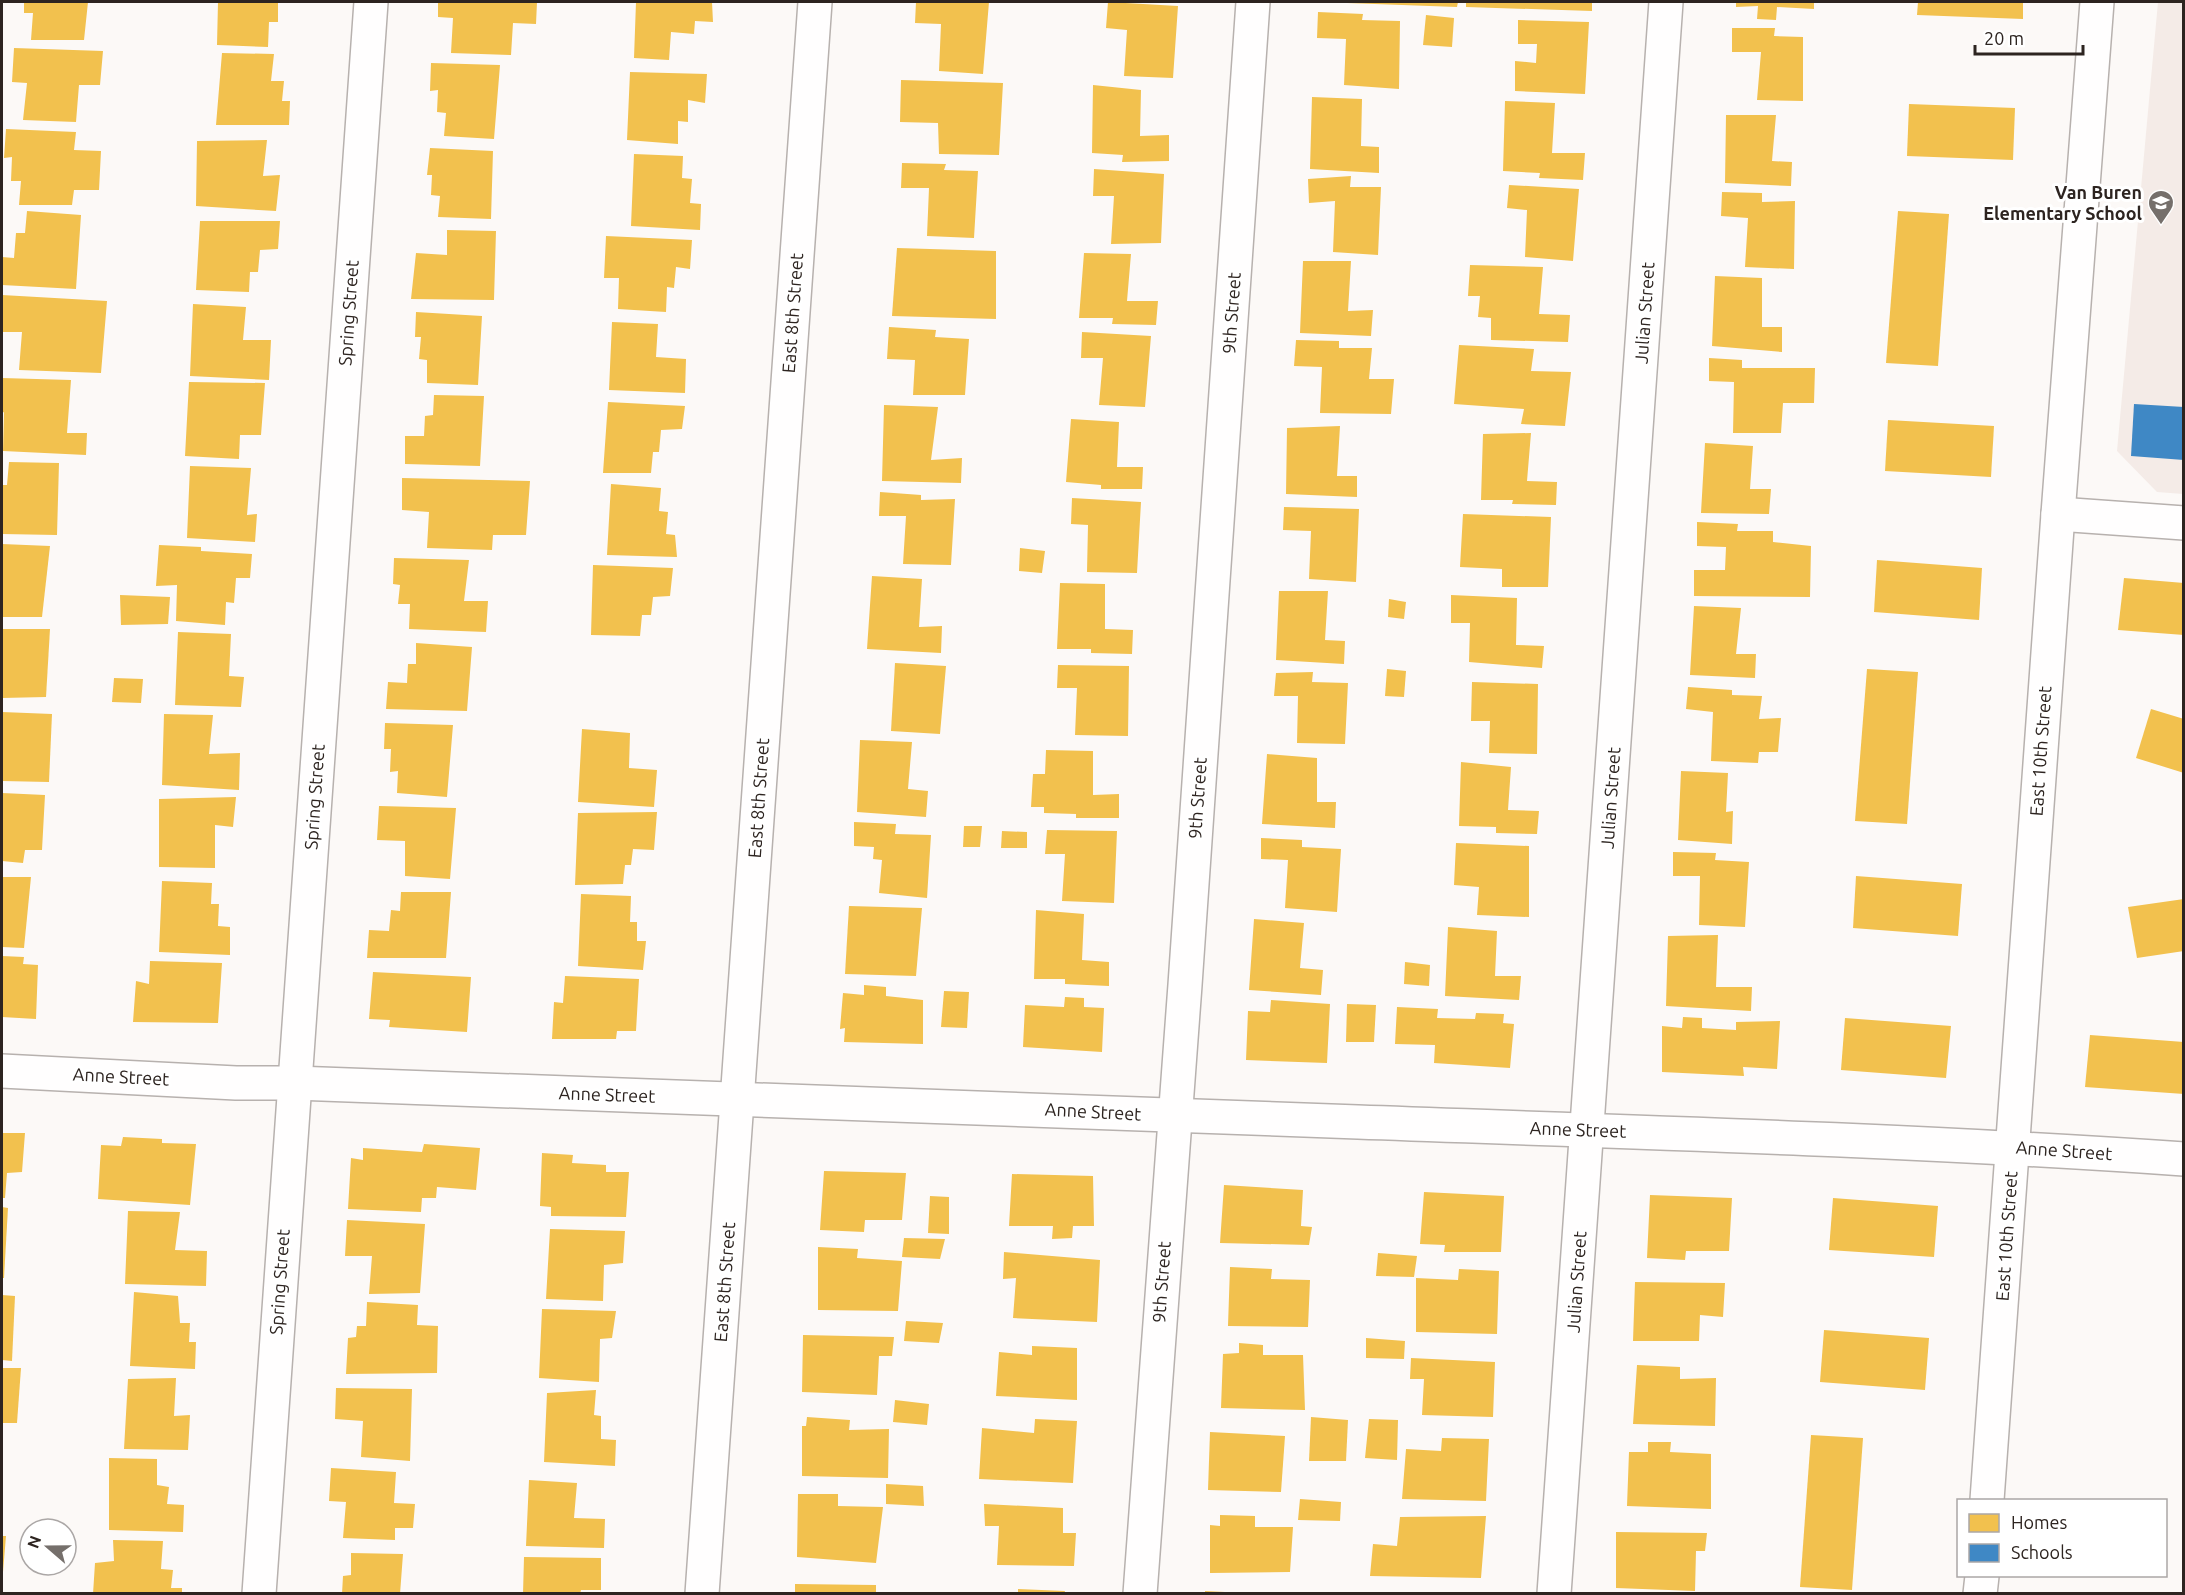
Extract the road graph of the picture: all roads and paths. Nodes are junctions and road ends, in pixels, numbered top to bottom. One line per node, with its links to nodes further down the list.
1 (371, 2): 9 (street, Spring Street)
2 (815, 2): 10 (street, East 8th Street)
3 (1253, 2): 11 (street, 9th Street)
4 (1666, 2): 12 (street, Julian Street)
5 (2097, 2): 6 (street, East 10th Street)
6 (2058, 514): 7 (street); 13 (street, East 10th Street)
7 (2184, 523)
8 (2, 1071): 9 (street, Anne Street)
9 (294, 1083): 10 (street, Anne Street); 17 (street, Spring Street)
10 (738, 1100): 11 (street, Anne Street); 18 (street, East 8th Street)
11 (1174, 1115): 12 (street, Anne Street); 19 (street, 9th Street)
12 (1587, 1130): 13 (street, Anne Street); 20 (street, Julian Street)
13 (2013, 1148): 14 (street, Anne Street); 15 (street, East 10th Street)
14 (2184, 1159)
15 (1987, 1499)
16 (1982, 1577): 21 (street)
17 (259, 1593)
18 (702, 1593)
19 (1140, 1593)
20 (1554, 1593)
21 (1980, 1593)

